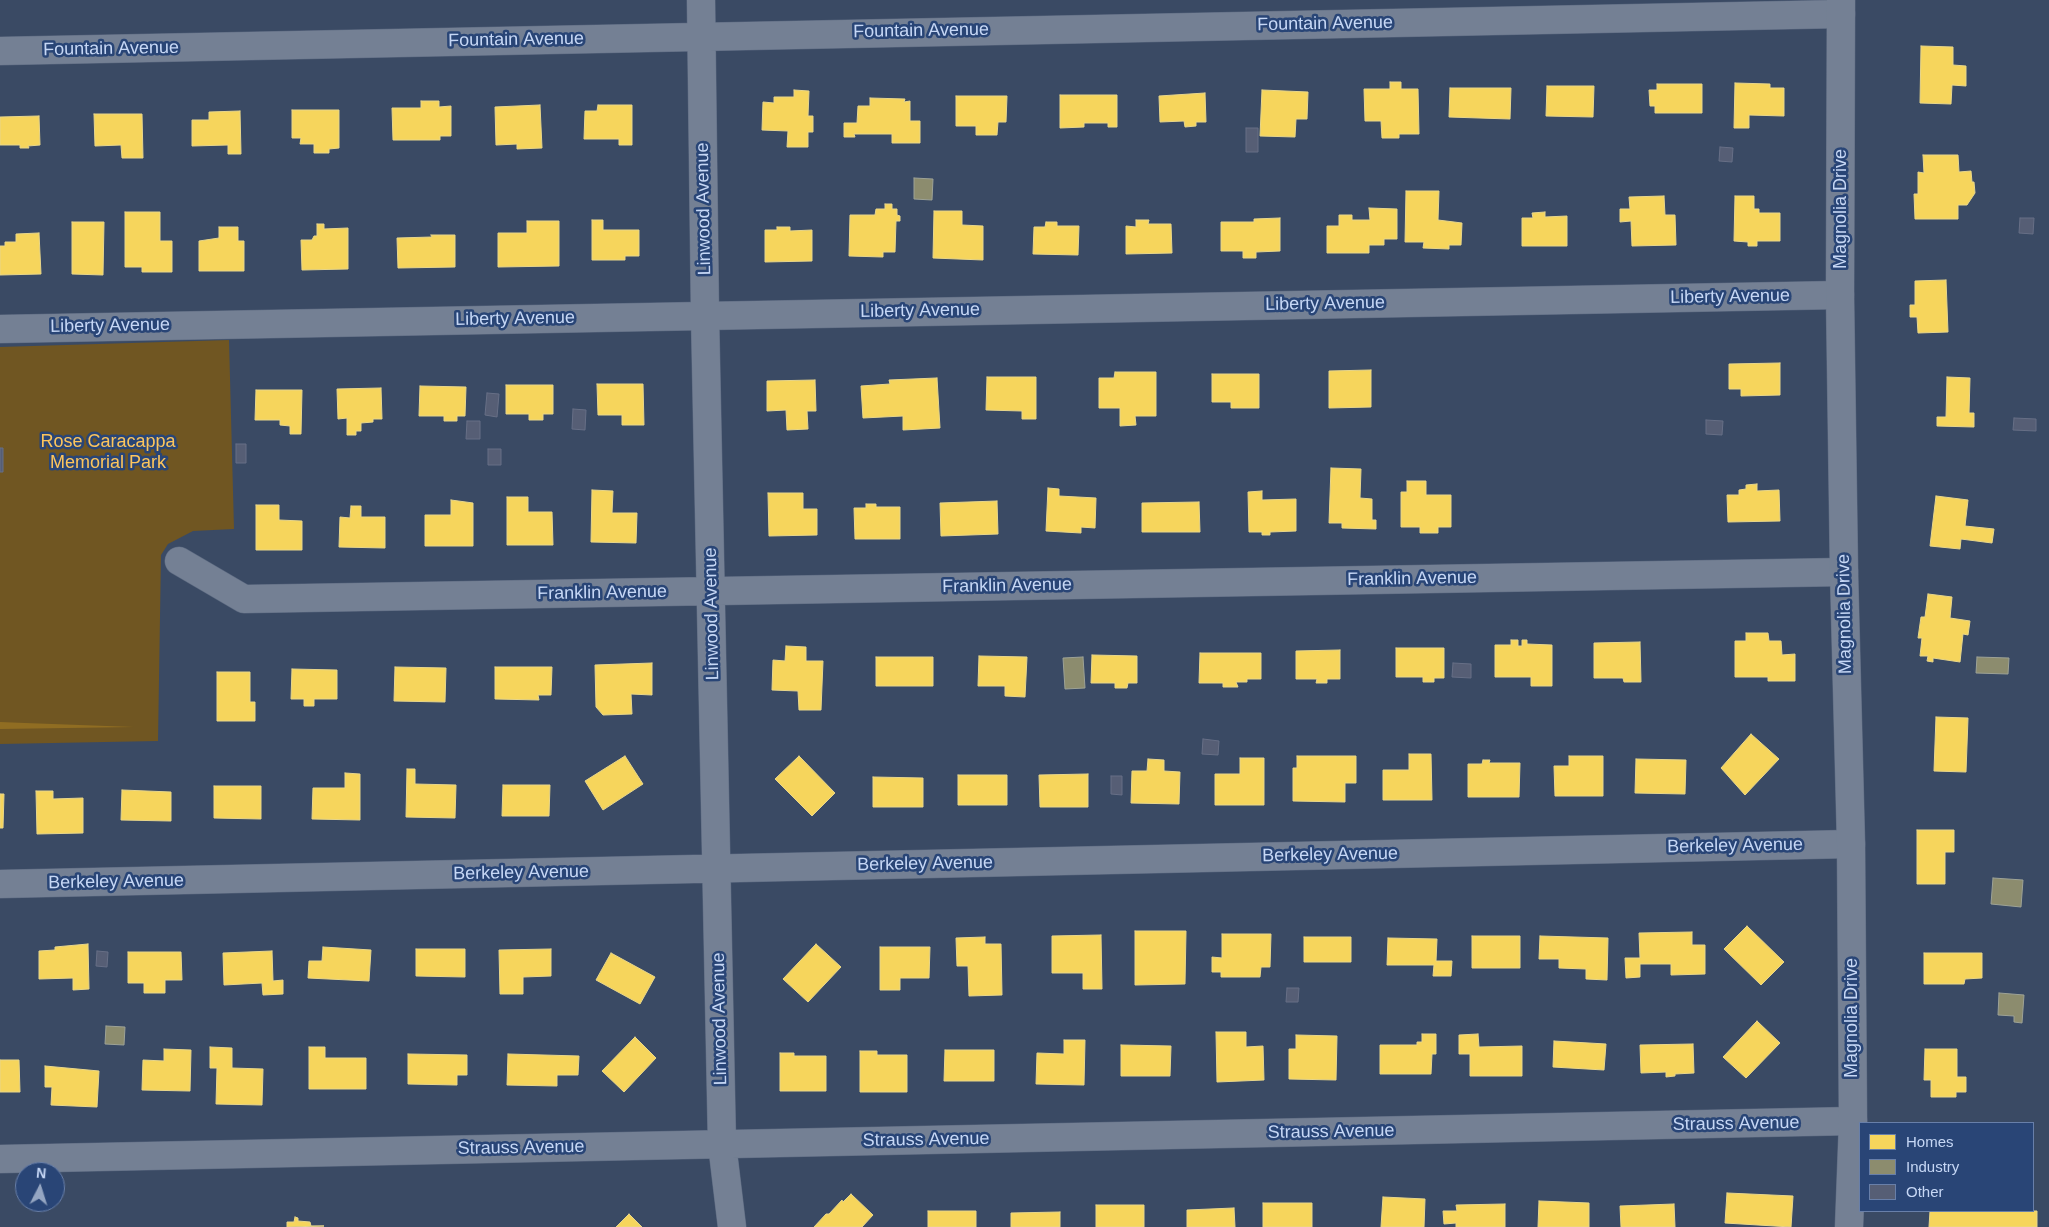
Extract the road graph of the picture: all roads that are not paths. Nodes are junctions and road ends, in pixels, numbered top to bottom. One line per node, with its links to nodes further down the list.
1 (701, 0): 3 (street, Linwood Avenue)
2 (1841, 7): 3 (street, Fountain Avenue); 5 (street, Magnolia Drive)
3 (701, 36): 4 (street, Fountain Avenue); 6 (street, Linwood Avenue)
4 (0, 51)
5 (1840, 295): 6 (street, Liberty Avenue); 9 (street, Magnolia Drive)
6 (705, 315): 7 (street, Liberty Avenue); 10 (street, Linwood Avenue)
7 (0, 329)
8 (179, 561): 10 (street, Franklin Avenue)
9 (1844, 572): 10 (street, Franklin Avenue); 11 (street, Magnolia Drive)
10 (711, 591): 12 (street, Linwood Avenue)
11 (1851, 844): 12 (street, Berkeley Avenue); 14 (street, Magnolia Drive)
12 (718, 869): 13 (street, Berkeley Avenue); 15 (street, Linwood Avenue)
13 (0, 884)
14 (1853, 1121): 15 (street, Strauss Avenue); 18 (street, Magnolia Drive)
15 (722, 1144): 16 (street, Strauss Avenue); 17 (street, Linwood Avenue)
16 (0, 1159)
17 (732, 1227)
18 (1850, 1227)

